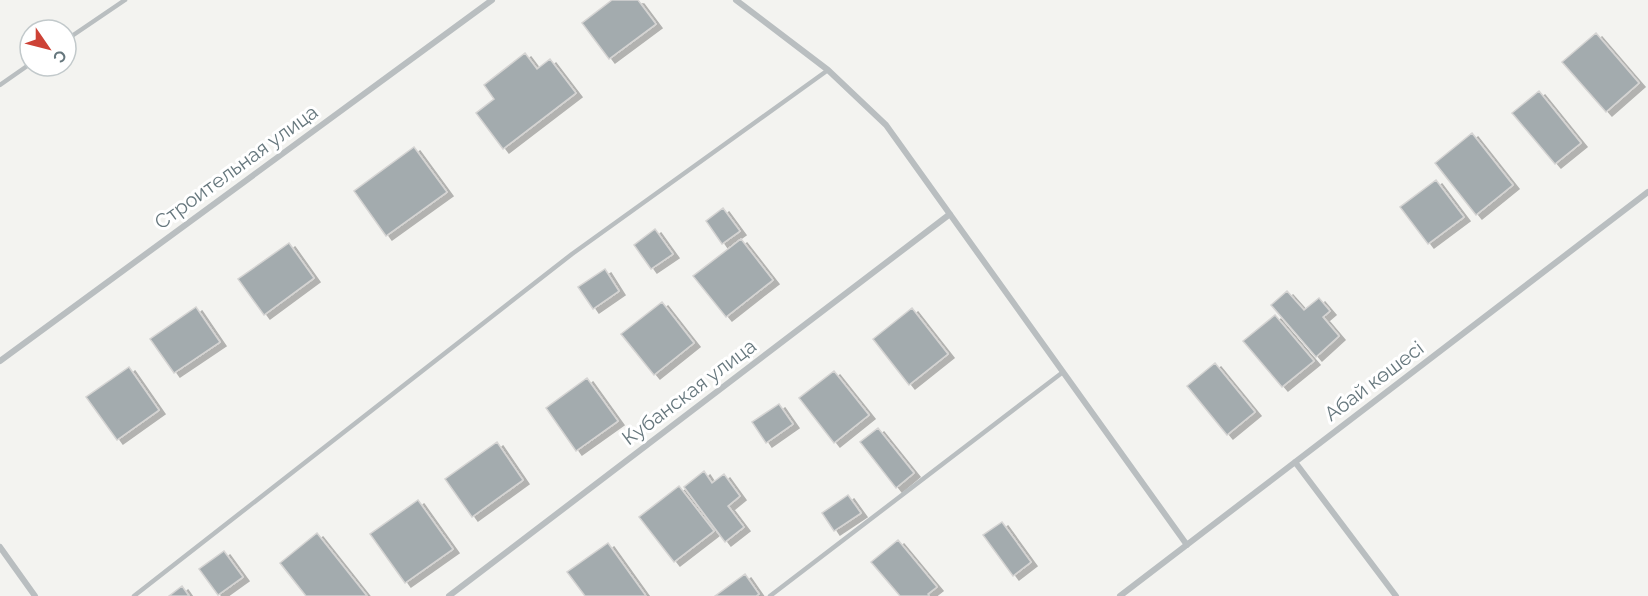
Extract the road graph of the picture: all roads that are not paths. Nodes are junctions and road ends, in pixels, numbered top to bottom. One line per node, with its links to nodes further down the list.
1 (125, 0): 4 (lane)
2 (492, 0): 10 (street, Строительная улица)
3 (736, 0): 5 (street)
4 (78, 32)
5 (828, 70): 9 (street); 16 (lane)
6 (18, 72): 7 (lane)
7 (0, 85)
8 (1648, 192): 12 (street, Абай көшесі)
9 (950, 214): 11 (street); 17 (street, Кубанская улица)
10 (0, 361)
11 (1063, 372): 13 (street); 18 (lane)
12 (1295, 462): 13 (street, Абай көшесі); 20 (street)
13 (1187, 545): 19 (street, Абай көшесі)
14 (0, 547): 15 (street)
15 (35, 596)
16 (134, 596)
17 (449, 596)
18 (770, 596)
19 (1120, 596)
20 (1396, 596)

